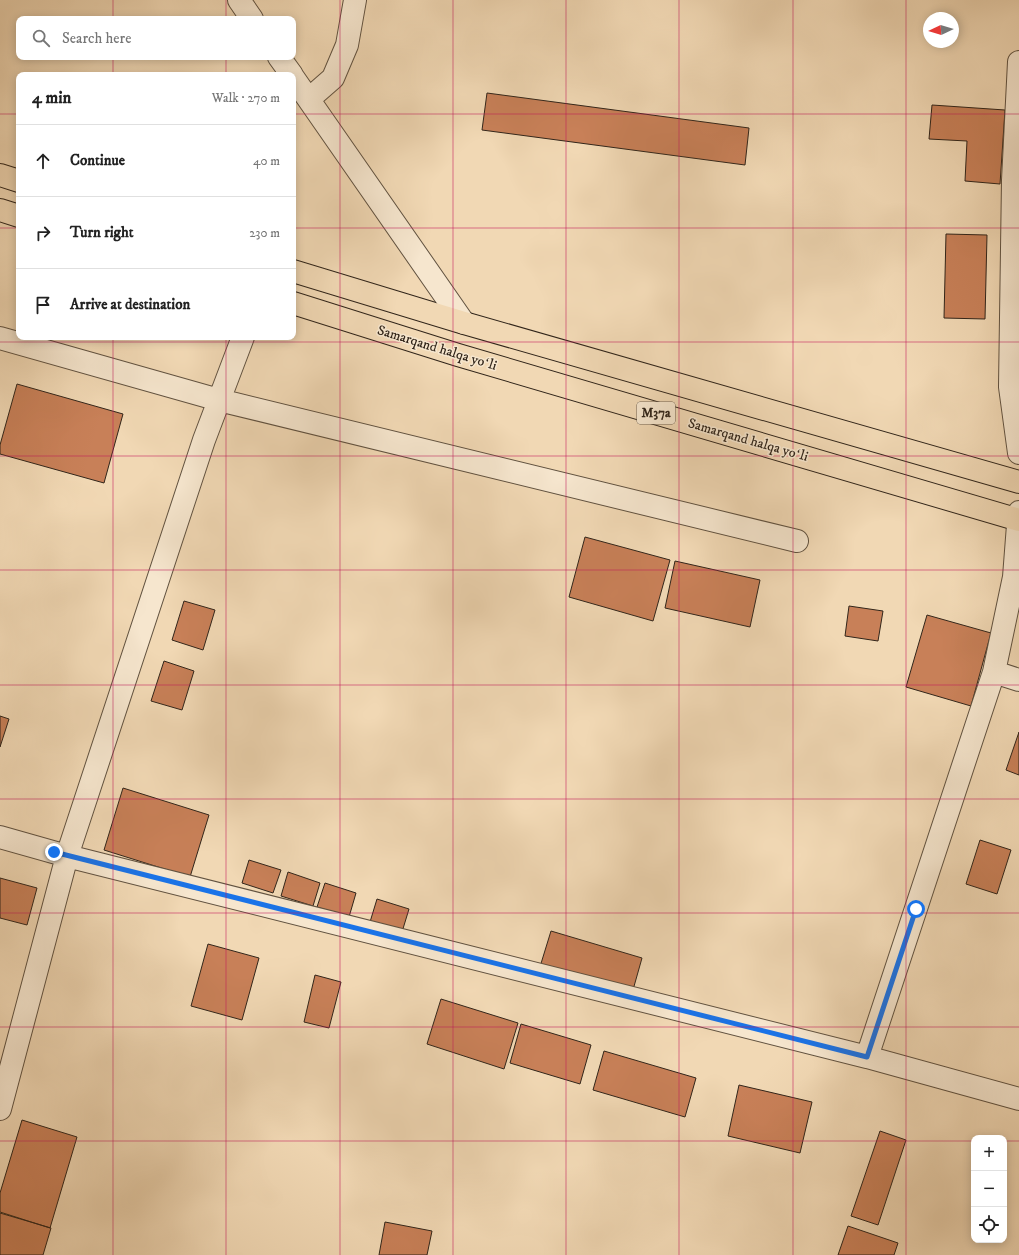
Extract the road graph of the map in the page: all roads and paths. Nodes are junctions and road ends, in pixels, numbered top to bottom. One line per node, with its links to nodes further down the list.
1 (239, 0): 3 (street)
2 (355, 0): 8 (street)
3 (250, 16)
4 (281, 60): 6 (street)
5 (1019, 62): 19 (street)
6 (289, 72)
7 (296, 81): 8 (street)
8 (309, 99): 15 (street)
9 (0, 175): 10 (highway)
10 (16, 180)
11 (0, 210): 12 (highway)
12 (16, 215)
13 (296, 272): 15 (highway, M37a)
14 (296, 304): 21 (highway, Samarqand halqa yoʻli / M37a)
15 (464, 323): 20 (highway, M37a)
16 (0, 338): 18 (street)
17 (241, 340): 18 (street)
18 (219, 400): 22 (street); 26 (street)
19 (1019, 453)
20 (1019, 482)
21 (1019, 517): 23 (street)
22 (797, 541)
23 (994, 672): 24 (street); 27 (street)
24 (1019, 680)
25 (0, 837): 26 (street)
26 (68, 856): 27 (street); 29 (street)
27 (867, 1057): 28 (street)
28 (1019, 1099)
29 (0, 1109)

